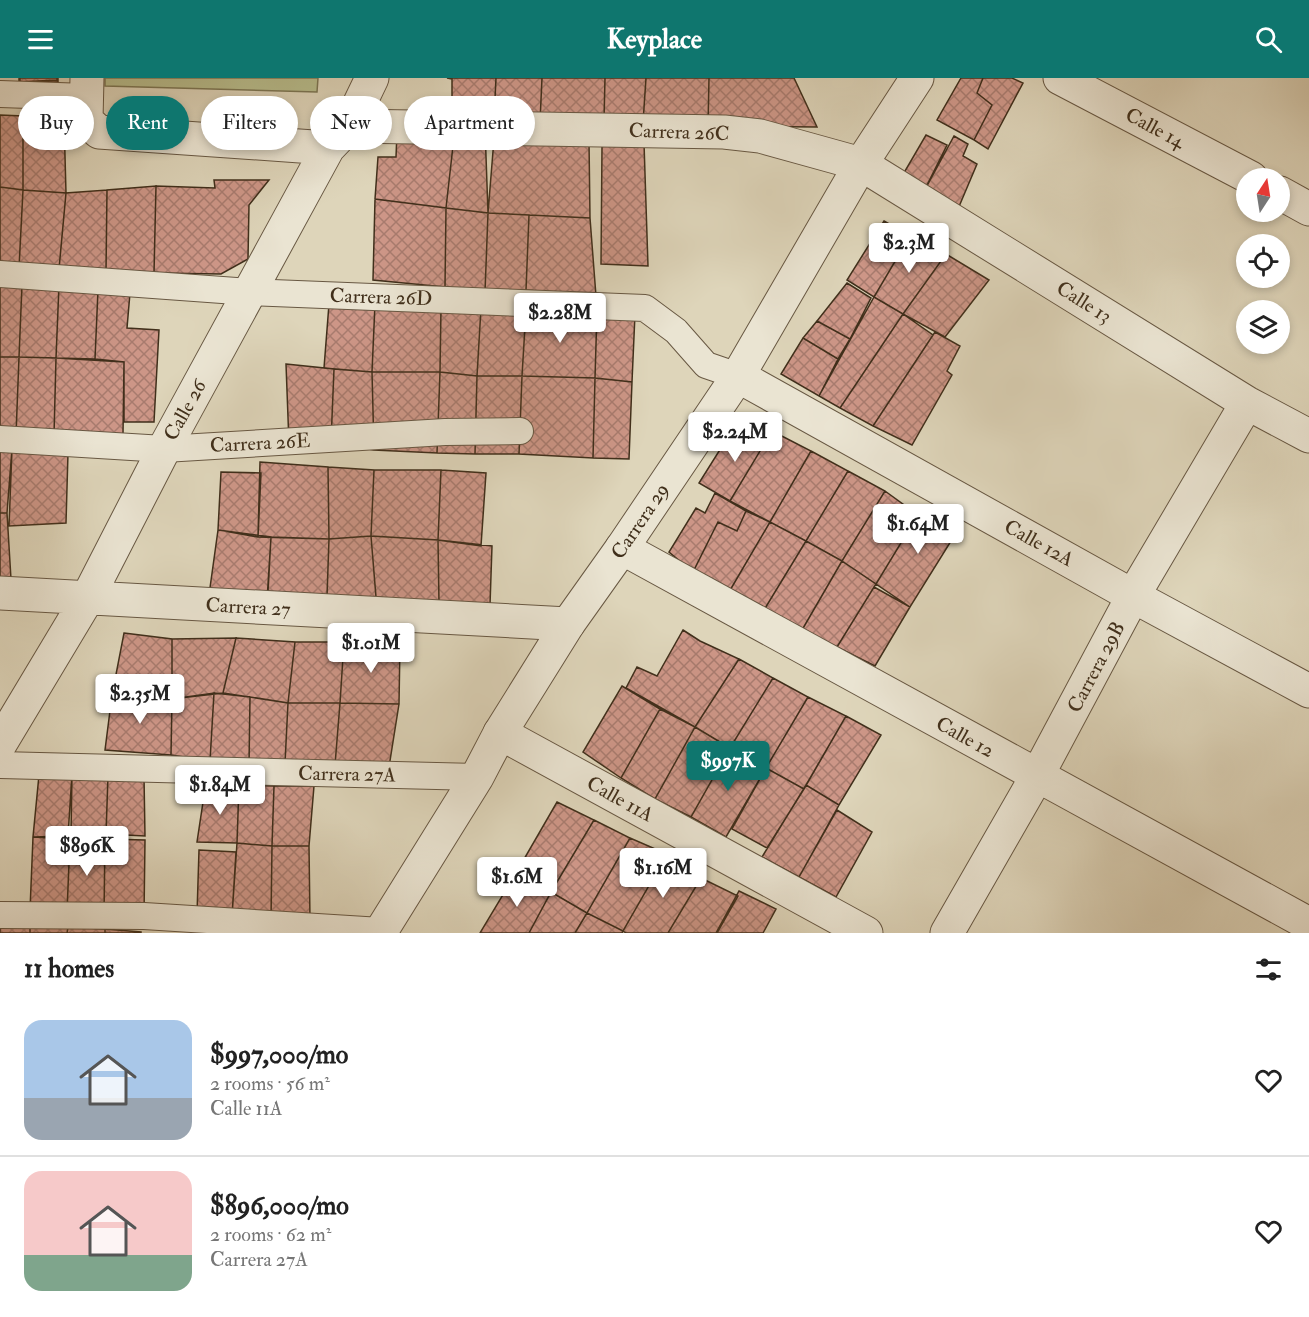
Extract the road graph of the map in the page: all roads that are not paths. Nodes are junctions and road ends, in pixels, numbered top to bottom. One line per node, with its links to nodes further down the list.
1 (372, 78): 6 (street, Calle 26)
2 (917, 78): 10 (street, Carrera 29)
3 (1060, 78): 11 (street, Calle 14)
4 (87, 87): 5 (street); 7 (street, Carrera 26C)
5 (0, 94)
6 (362, 96)
7 (310, 136)
8 (392, 136): 10 (street, Carrera 26C)
9 (331, 150): 15 (street, Calle 26)
10 (861, 164): 16 (street, Carrera 29); 17 (street, Calle 13)
11 (1236, 170)
12 (1290, 199): 13 (street)
13 (1309, 209)
14 (0, 274): 15 (street, Carrera 26D)
15 (250, 292): 16 (street, Carrera 26D); 21 (street, Calle 26)
16 (738, 376): 22 (street, Carrera 29); 24 (street, Calle 12A)
17 (1247, 403): 19 (street, Calle 13); 24 (street, Carrera 29B)
18 (520, 431): 21 (street, Carrera 26E)
19 (1309, 436)
20 (0, 439): 21 (street, Carrera 26E)
21 (164, 449): 25 (street, Calle 26)
22 (622, 548): 26 (street, Carrera 29); 31 (street, Calle 12)
23 (0, 594): 25 (street, Carrera 27)
24 (1133, 596): 27 (street, Calle 12A); 31 (street, Carrera 29B)
25 (87, 599): 26 (street, Carrera 27); 29 (street, Calle 26)
26 (568, 624): 28 (street, Carrera 29)
27 (1309, 692)
28 (500, 733): 32 (street, Carrera 29); 36 (street, Calle 11A)
29 (0, 744)
30 (0, 765): 32 (street, Carrera 27A)
31 (1037, 776): 34 (street, Calle 12); 37 (street, Carrera 29B)
32 (477, 777): 35 (street, Carrera 29)
33 (0, 915): 35 (street)
34 (1309, 924)
35 (381, 932)
36 (866, 933)
37 (947, 933)

